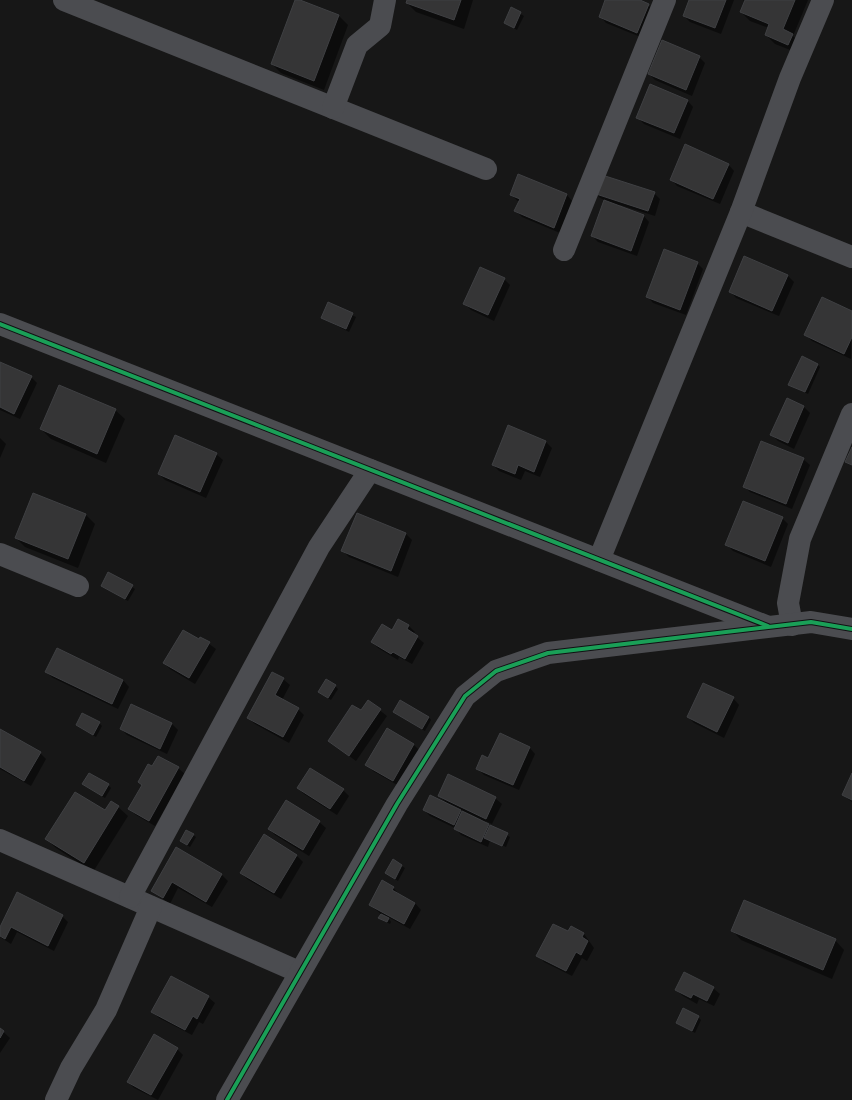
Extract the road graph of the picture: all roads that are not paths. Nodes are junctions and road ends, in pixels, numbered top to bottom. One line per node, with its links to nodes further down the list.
1 (64, 0): 5 (street)
2 (385, 0): 5 (street)
3 (666, 0): 8 (street)
4 (822, 0): 7 (street)
5 (333, 108): 6 (street)
6 (486, 169)
7 (741, 212): 9 (street); 14 (street)
8 (564, 250)
9 (852, 257)
10 (0, 324): 12 (street)
11 (852, 414): 16 (street)
12 (370, 470): 14 (street); 20 (street)
13 (0, 554): 15 (street)
14 (600, 560): 17 (street)
15 (78, 586)
16 (792, 625): 17 (street); 18 (street)
17 (769, 627): 22 (street)
18 (852, 629)
19 (0, 840): 20 (street)
20 (130, 897): 21 (street)
21 (151, 907): 22 (street); 23 (street)
22 (299, 972): 24 (street)
23 (56, 1100)
24 (227, 1100)

